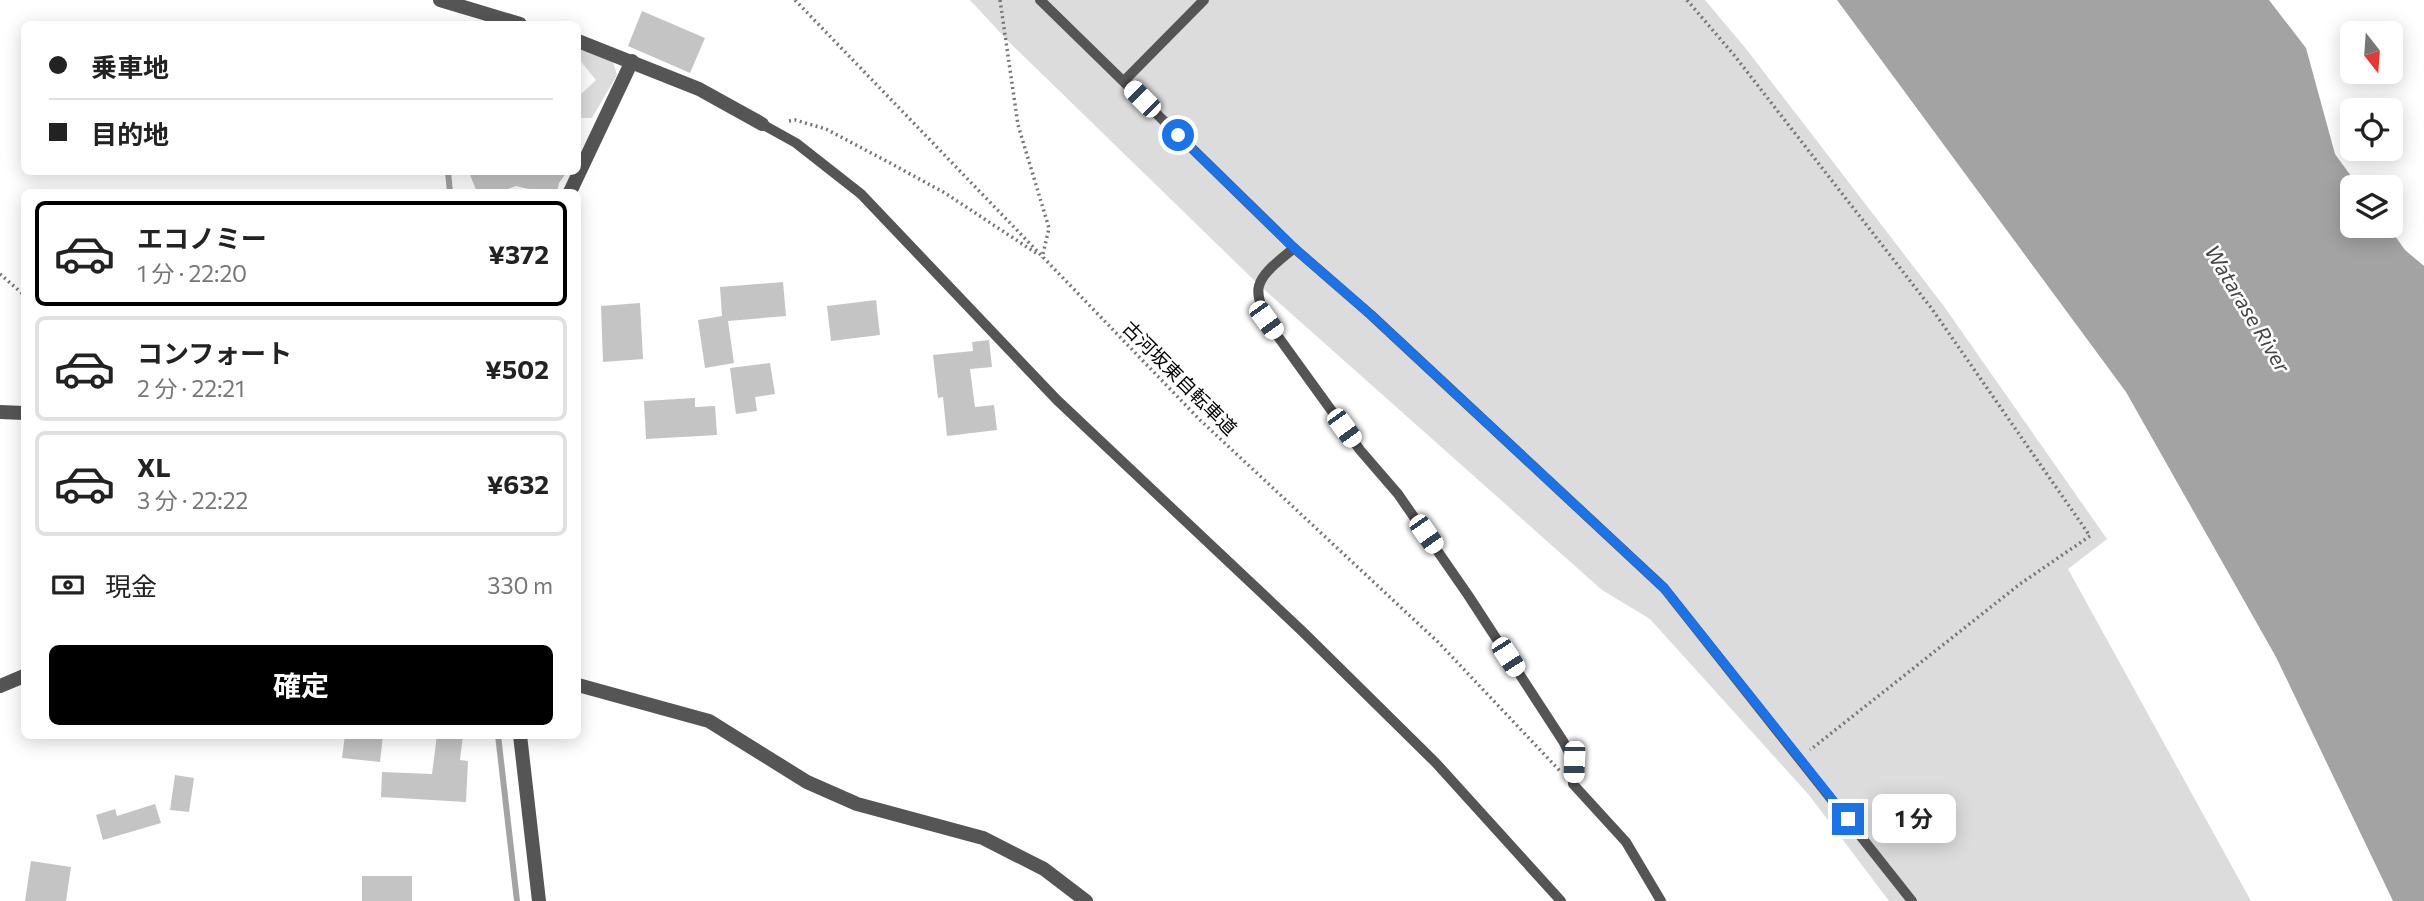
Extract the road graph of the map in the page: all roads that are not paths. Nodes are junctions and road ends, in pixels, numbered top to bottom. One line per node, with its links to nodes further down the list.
1 (440, 0): 4 (street)
2 (1040, 0): 7 (lane)
3 (1204, 0): 7 (lane)
4 (510, 21)
5 (581, 42): 6 (street)
6 (632, 61): 8 (street); 9 (street)
7 (1124, 81): 10 (lane)
8 (762, 124): 19 (lane)
9 (581, 167)
10 (1294, 248): 20 (lane); 21 (lane)
11 (0, 412): 12 (street)
12 (21, 413)
13 (21, 677): 14 (street)
14 (0, 685)
15 (581, 686): 18 (street)
16 (520, 739): 17 (street)
17 (539, 901)
18 (1086, 901)
19 (1561, 901)
20 (1661, 901)
21 (1912, 901)

